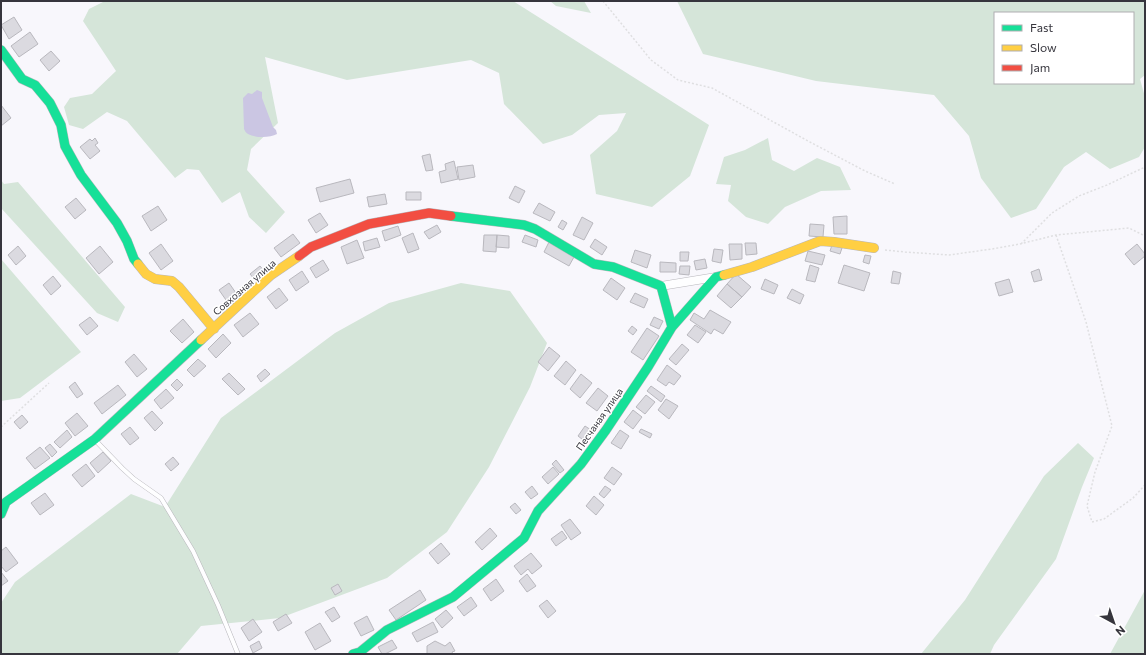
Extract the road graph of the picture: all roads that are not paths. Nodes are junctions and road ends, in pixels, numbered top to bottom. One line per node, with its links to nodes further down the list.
1 (1, 50): 6 (street)
2 (874, 248): 3 (street)
3 (716, 277): 4 (street); 5 (street, Песчаная улица)
4 (661, 286): 5 (street); 6 (street, Совхозная улица)
5 (672, 327): 11 (street, Песчаная улица)
6 (214, 329): 7 (street, Совхозная улица)
7 (94, 439): 8 (street, Совхозная улица); 10 (lane)
8 (4, 502): 9 (street, Совхозная улица)
9 (1, 514)
10 (238, 654)
11 (353, 654)

